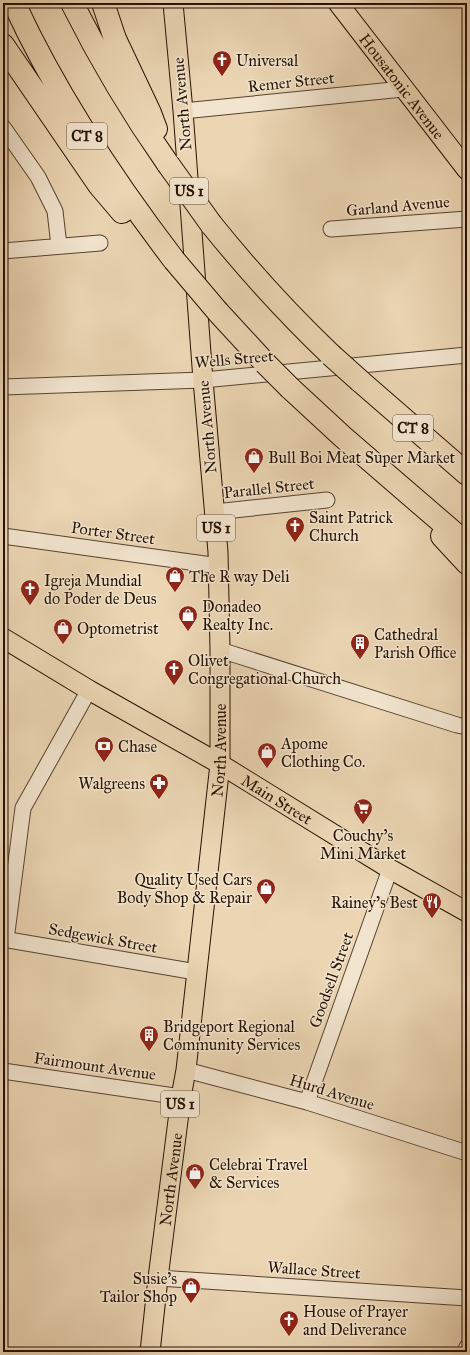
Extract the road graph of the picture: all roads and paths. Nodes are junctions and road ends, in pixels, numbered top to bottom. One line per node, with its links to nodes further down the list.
1 (14, 3): 17 (highway, CT 8)
2 (72, 3): 10 (highway, CT 8)
3 (104, 3): 10 (highway)
4 (173, 3): 8 (main road, North Avenue / US 1)
5 (338, 3): 7 (main road, Housatonic Avenue)
6 (3, 45): 17 (highway)
7 (403, 88): 8 (street, Remer Street); 11 (main road, Housatonic Avenue)
8 (183, 111): 19 (main road, North Avenue / US 1)
9 (3, 127): 15 (street)
10 (168, 164): 22 (highway, CT 8, bridge)
11 (467, 170)
12 (467, 219): 13 (street, Garland Avenue)
13 (331, 230)
14 (100, 243): 15 (street)
15 (59, 246): 16 (street)
16 (3, 252)
17 (174, 260): 21 (highway, CT 8, bridge)
18 (467, 355): 19 (street, Wells Street)
19 (203, 380): 20 (street, Wells Street); 24 (main road, North Avenue / US 1)
20 (3, 387)
21 (374, 464): 26 (highway, CT 8); 27 (highway)
22 (467, 474)
23 (327, 500): 24 (street, Parallel Street)
24 (215, 512): 28 (main road, North Avenue / US 1)
25 (3, 536): 28 (street, Porter Street)
26 (467, 544)
27 (467, 563)
28 (219, 566): 30 (main road, North Avenue / US 1)
29 (3, 638): 31 (main road, Main Street)
30 (220, 650): 32 (street); 33 (main road, North Avenue / US 1)
31 (89, 690): 33 (main road, Main Street); 36 (street)
32 (467, 727)
33 (220, 764): 34 (main road, Main Street); 37 (main road, North Avenue / US 1)
34 (390, 869): 35 (main road, Main Street); 41 (street, Goodsell Street)
35 (467, 912)
36 (5, 940): 37 (street, Sedgewick Street)
37 (196, 972): 38 (main road, North Avenue / US 1)
38 (186, 1070): 40 (main road, North Avenue / US 1); 41 (street, Hurd Avenue)
39 (3, 1071): 40 (street, Fairmount Avenue)
40 (181, 1097): 43 (main road, North Avenue / US 1)
41 (306, 1102): 42 (street, Hurd Avenue)
42 (467, 1153)
43 (158, 1278): 44 (street, Wallace Street); 46 (main road, North Avenue / US 1)
44 (467, 1298)
45 (467, 1347): 47 (street)
46 (150, 1352)
47 (465, 1352)

